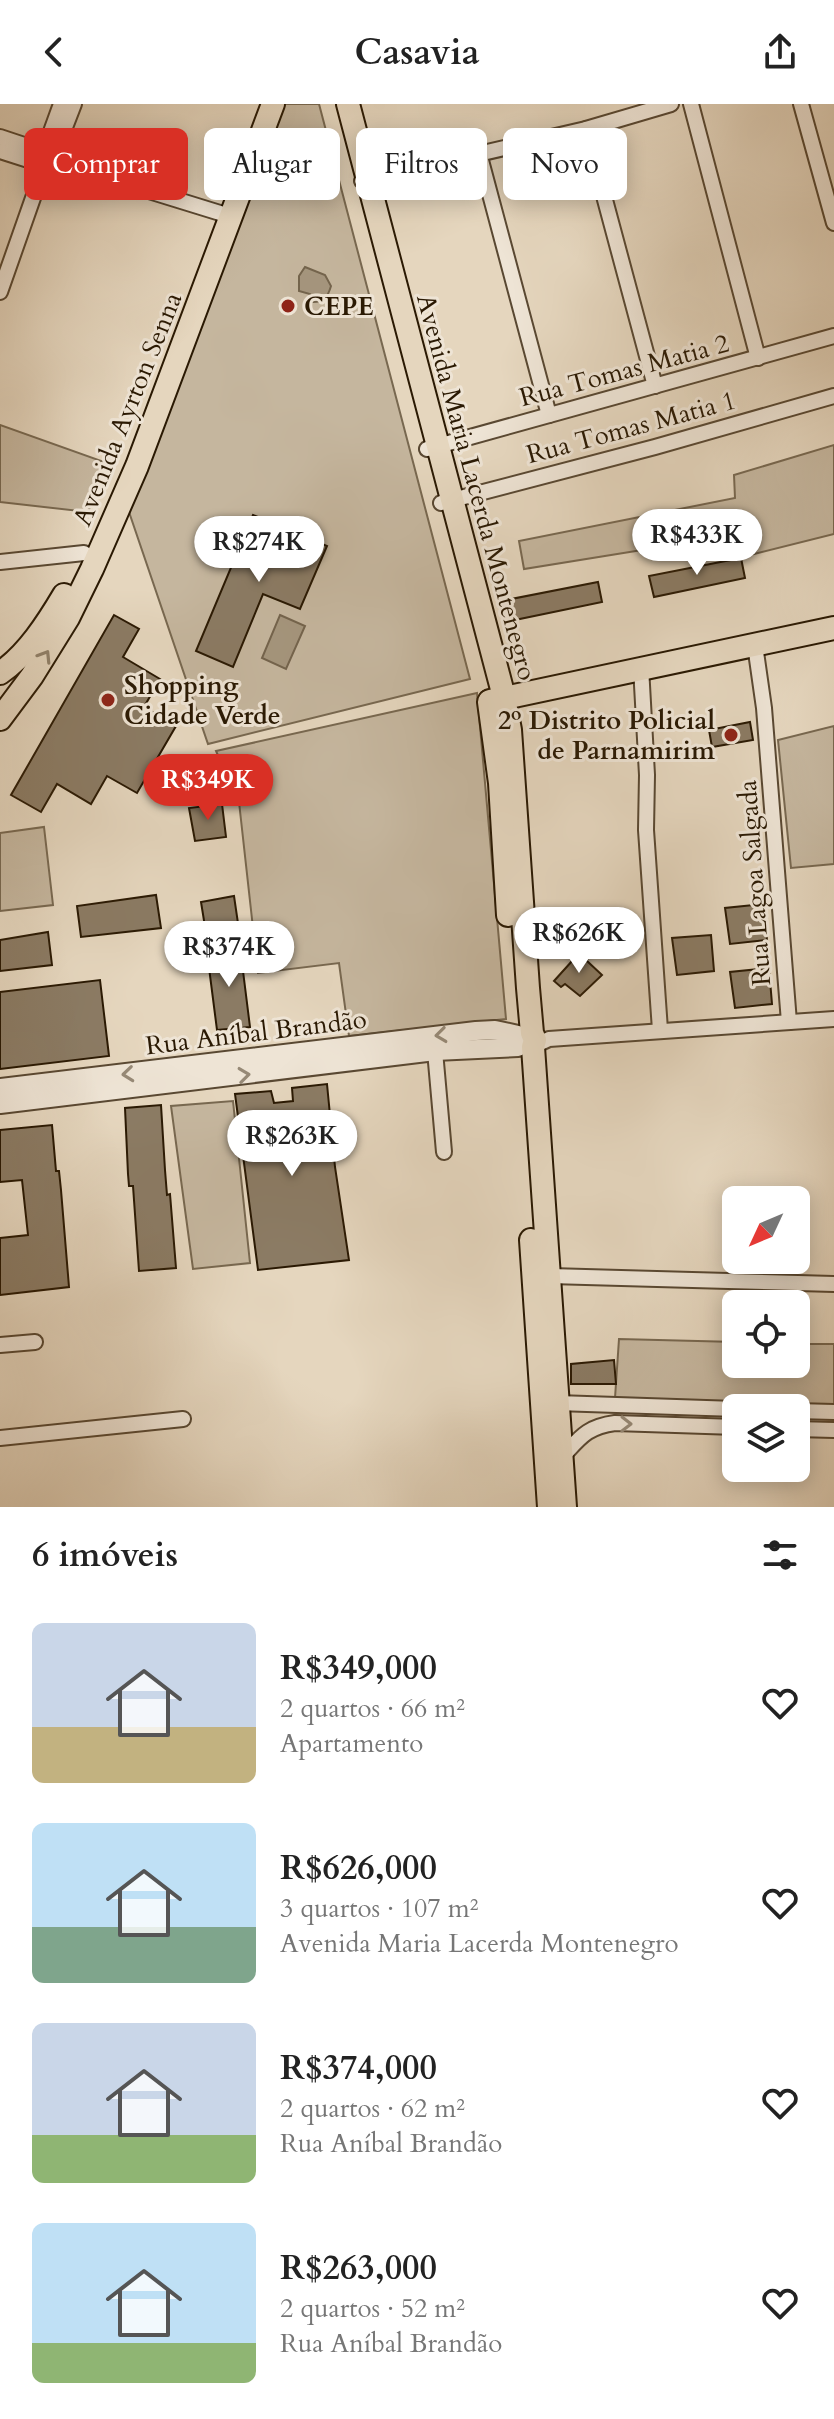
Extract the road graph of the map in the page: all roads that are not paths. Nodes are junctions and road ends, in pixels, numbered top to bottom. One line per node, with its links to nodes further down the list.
1 (61, 104): 10 (street)
2 (74, 104): 11 (street)
3 (261, 104): 24 (main road, Avenida Ayrton Senna)
4 (273, 104): 41 (main road, Avenida Ayrton Senna, one-way to 4)
5 (336, 104): 18 (main road, Avenida Maria Lacerda Montenegro)
6 (348, 104): 14 (main road, Avenida Maria Lacerda Montenegro)
7 (671, 104): 12 (street)
8 (691, 104): 28 (street)
9 (801, 104): 25 (street)
10 (55, 128)
11 (63, 128)
12 (589, 128)
13 (0, 137): 16 (street)
14 (356, 145)
15 (0, 151): 17 (street)
16 (24, 151)
17 (24, 157)
18 (356, 161)
19 (487, 183): 31 (street)
20 (33, 200): 26 (street)
21 (178, 200): 24 (street)
22 (368, 200): 32 (main road, Avenida Maria Lacerda Montenegro)
23 (605, 200): 29 (street)
24 (220, 213): 34 (main road, Avenida Ayrton Senna)
25 (834, 223)
26 (0, 292)
27 (834, 336): 28 (street, Rua Tomas Matia 2)
28 (758, 358): 29 (street, Rua Tomas Matia 2)
29 (655, 386): 31 (street, Rua Tomas Matia 2)
30 (834, 396): 33 (street, Rua Tomas Matia 1)
31 (549, 415): 32 (street, Rua Tomas Matia 2)
32 (432, 448): 33 (main road, Avenida Maria Lacerda Montenegro)
33 (447, 502): 40 (main road, Avenida Maria Lacerda Montenegro)
34 (84, 553): 35 (street); 39 (main road, Avenida Ayrton Senna)
35 (0, 562)
36 (834, 628): 37 (main road)
37 (755, 645): 38 (main road); 43 (street, Rua Lagoa Salgada)
38 (641, 667): 40 (main road); 44 (street)
39 (0, 673)
40 (496, 699): 45 (main road, Avenida Maria Lacerda Montenegro)
41 (1, 717)
42 (834, 1019): 43 (street, Rua Aníbal Brandão)
43 (789, 1022): 44 (street, Rua Aníbal Brandão)
44 (660, 1030): 45 (street, Rua Aníbal Brandão)
45 (528, 1040): 46 (street, Rua Aníbal Brandão); 47 (street, Rua Aníbal Brandão, one-way to 47); 51 (main road, Avenida Maria Lacerda Montenegro); 65 (main road, Avenida Maria Lacerda Montenegro)
46 (435, 1051): 47 (street, Rua Aníbal Brandão, one-way to 46); 50 (street)
47 (82, 1087): 48 (street, Rua Aníbal Brandão); 49 (street, Rua Aníbal Brandão)
48 (0, 1088)
49 (0, 1104)
50 (444, 1152)
51 (550, 1276): 52 (street); 55 (main road, Avenida Maria Lacerda Montenegro)
52 (834, 1284)
53 (35, 1342): 54 (street)
54 (0, 1345)
55 (557, 1403): 56 (street); 64 (main road, Avenida Maria Lacerda Montenegro)
56 (722, 1409)
57 (810, 1411): 58 (street)
58 (834, 1412)
59 (183, 1419): 63 (street)
60 (722, 1427): 64 (street, one-way to 60)
61 (810, 1429): 62 (street)
62 (834, 1430)
63 (0, 1438)
64 (561, 1458): 66 (main road, Avenida Maria Lacerda Montenegro)
65 (549, 1507)
66 (565, 1507)

